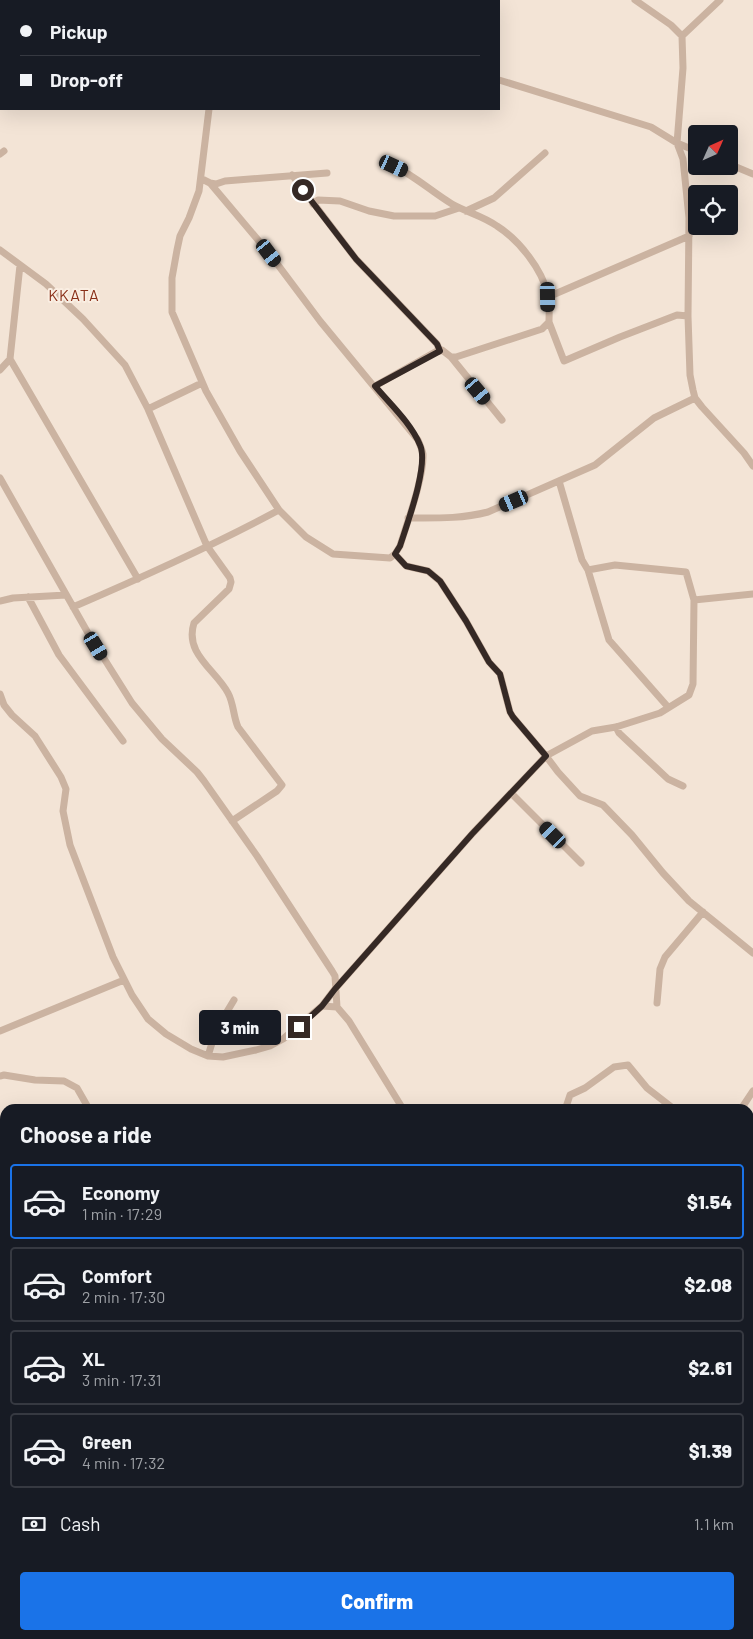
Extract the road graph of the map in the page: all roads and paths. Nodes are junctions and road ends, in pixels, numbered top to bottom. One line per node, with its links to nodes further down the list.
1 (635, 0): 3 (street)
2 (720, 0): 3 (street)
3 (682, 36): 6 (street)
4 (500, 80): 6 (street)
5 (209, 110): 14 (street)
6 (678, 143): 7 (street); 18 (street)
7 (688, 147)
8 (545, 153): 17 (street)
9 (394, 166): 16 (street)
10 (738, 168): 12 (street)
11 (327, 173): 13 (street)
12 (753, 174)
13 (292, 175): 14 (street); 15 (street)
14 (206, 181): 28 (street); 29 (street)
15 (313, 204): 16 (street); 24 (street)
16 (459, 208): 17 (street)
17 (466, 211): 21 (street)
18 (689, 236): 21 (street); 22 (street)
19 (0, 250): 20 (street)
20 (20, 265): 26 (street); 31 (street)
21 (548, 297): 23 (street)
22 (688, 316): 23 (street); 30 (street)
23 (549, 322): 25 (street)
24 (440, 351): 25 (street); 29 (street)
25 (451, 357): 32 (street)
26 (10, 359): 27 (street); 41 (street)
27 (0, 370)
28 (202, 383): 31 (street); 36 (street)
29 (375, 386): 37 (street)
30 (695, 398): 33 (street); 35 (street)
31 (148, 409): 38 (street)
32 (502, 420)
33 (753, 466)
34 (0, 478): 43 (street)
35 (559, 481): 37 (street); 40 (street)
36 (279, 510): 38 (street); 39 (street)
37 (408, 518): 39 (street)
38 (208, 546): 41 (street); 55 (street)
39 (395, 554): 52 (street)
40 (588, 570): 45 (street); 49 (street)
41 (138, 579): 47 (street)
42 (753, 594): 45 (street)
43 (66, 595): 44 (street); 47 (street)
44 (28, 597): 46 (street); 51 (street)
45 (694, 600): 49 (street)
46 (0, 601)
47 (73, 607): 55 (street)
48 (0, 694): 59 (street)
49 (668, 707): 50 (street)
50 (616, 727): 52 (street); 53 (street)
51 (124, 741)
52 (546, 756): 54 (street); 57 (street)
53 (683, 786)
54 (511, 793): 56 (street); 60 (street)
55 (232, 821): 60 (street)
56 (581, 863)
57 (703, 912): 58 (street); 62 (street)
58 (753, 954)
59 (124, 980): 65 (street); 66 (street)
60 (335, 989): 63 (street); 64 (street)
61 (234, 1000): 66 (street)
62 (657, 1003)
63 (322, 1006): 64 (street); 66 (street)
64 (337, 1007): 70 (street)
65 (0, 1031)
66 (208, 1056)
67 (0, 1076): 69 (street)
68 (753, 1091): 73 (street)
69 (86, 1104)
70 (400, 1104)
71 (567, 1104): 72 (street)
72 (668, 1104)
73 (744, 1104)

